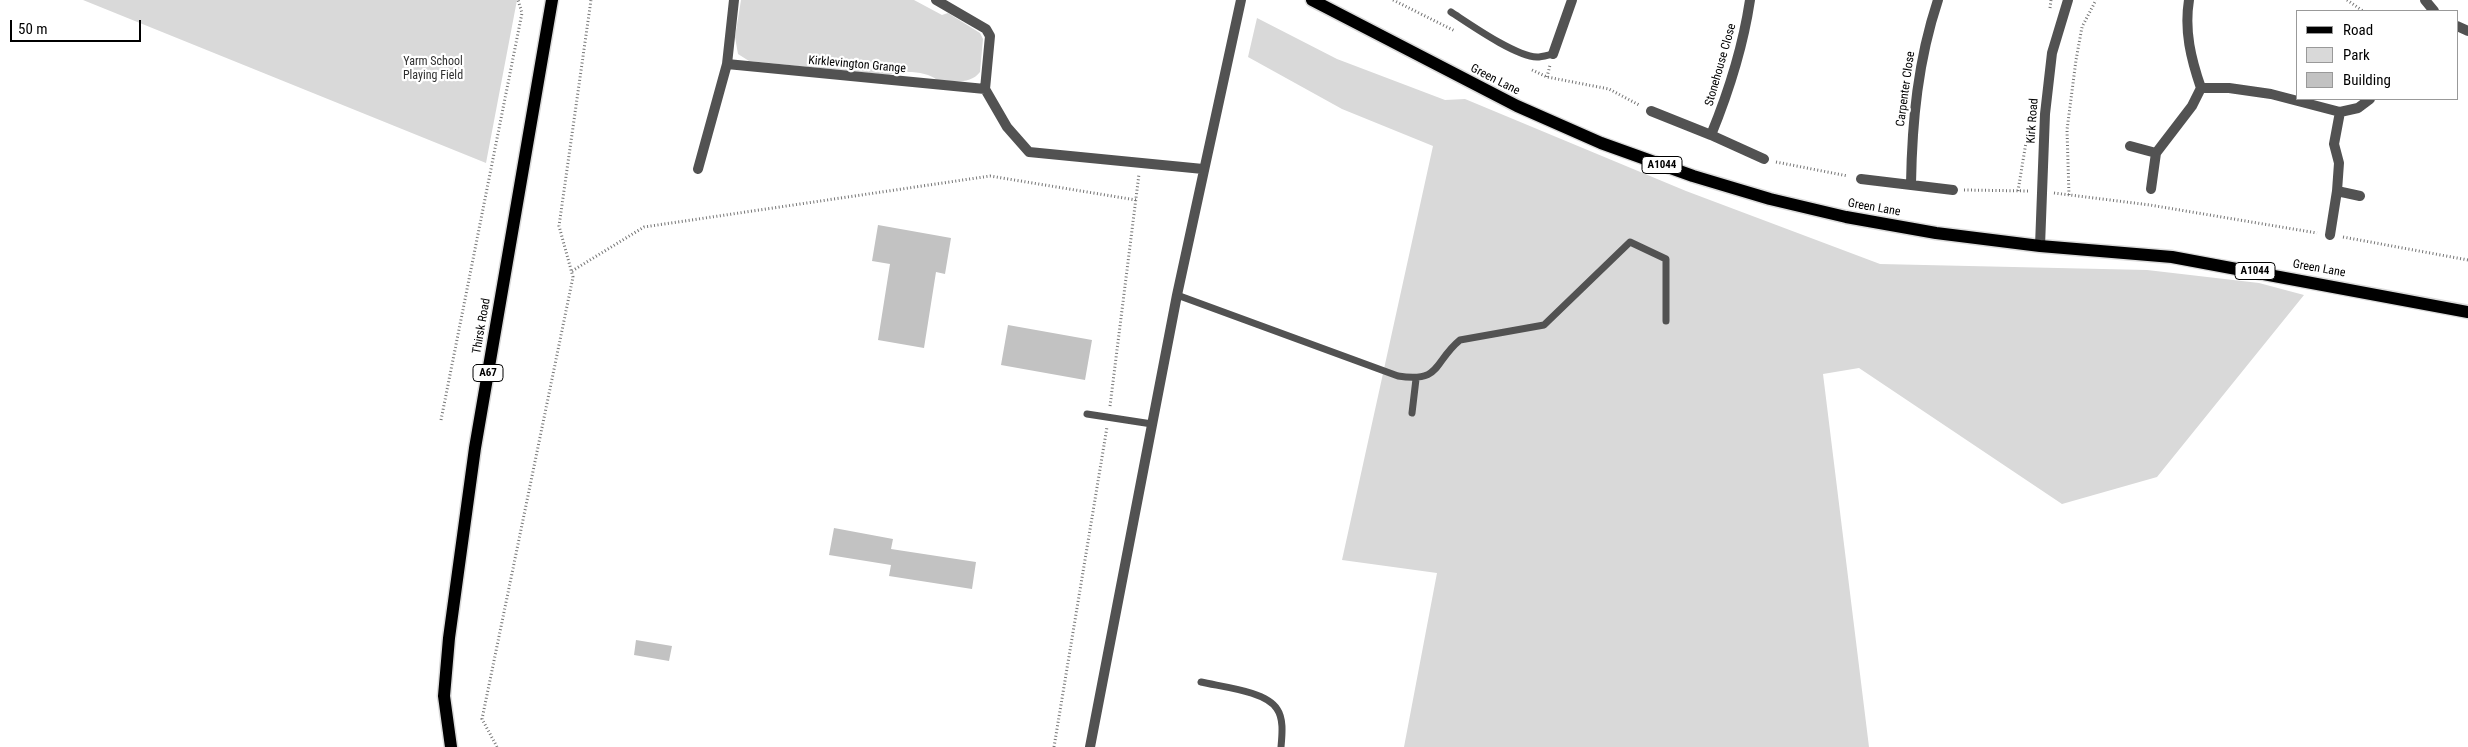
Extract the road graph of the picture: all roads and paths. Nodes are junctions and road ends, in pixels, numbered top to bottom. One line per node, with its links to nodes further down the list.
1 (518, 0): 53 (path)
2 (552, 0): 56 (main road, Thirsk Road / A67)
3 (591, 0): 45 (path)
4 (734, 0): 20 (street)
5 (936, 0): 22 (street)
6 (1241, 0): 32 (street)
7 (1312, 0): 43 (main road, Green Lane / A1044)
8 (1750, 0): 26 (street, Stonehouse Close)
9 (1938, 0): 34 (street, Carpenter Close)
10 (2068, 0): 38 (street, Kirk Road)
11 (2096, 0): 39 (path)
12 (2189, 0): 21 (street)
13 (2347, 0): 16 (path)
14 (2425, 0): 17 (street)
15 (1569, 1): 19 (street)
16 (2362, 10)
17 (2433, 10)
18 (1451, 12): 19 (lane)
19 (1552, 54)
20 (727, 64): 22 (street, Kirklevington Grange); 31 (street)
21 (2202, 88): 25 (street); 28 (street)
22 (985, 90): 30 (street)
23 (2369, 100): 25 (street)
24 (1651, 111): 26 (street)
25 (2340, 112): 37 (street)
26 (1712, 135): 29 (street)
27 (2130, 146): 28 (street)
28 (2156, 153): 35 (street)
29 (1764, 159): 33 (path)
30 (1140, 163): 32 (street); 41 (path)
31 (698, 168)
32 (1203, 169): 46 (street)
33 (1861, 179): 34 (street)
34 (1911, 184): 36 (street)
35 (2151, 189)
36 (1953, 190): 38 (path)
37 (2337, 191): 40 (street); 42 (street)
38 (2041, 192): 39 (path); 43 (street, Kirk Road)
39 (2068, 195): 42 (path)
40 (2360, 196)
41 (1136, 200): 45 (path); 52 (path)
42 (2330, 235): 44 (path)
43 (2040, 246): 47 (main road, Green Lane / A1044)
44 (2468, 260)
45 (572, 271): 57 (path)
46 (1177, 295): 49 (lane); 54 (street)
47 (2468, 312)
48 (1666, 320): 49 (lane)
49 (1416, 379): 50 (lane)
50 (1412, 413)
51 (1086, 414): 52 (lane)
52 (1109, 417): 54 (lane); 58 (path)
53 (441, 420)
54 (1152, 424): 59 (street)
55 (1201, 682): 60 (lane)
56 (451, 747)
57 (497, 747)
58 (1054, 747)
59 (1090, 747)
60 (1281, 747)

